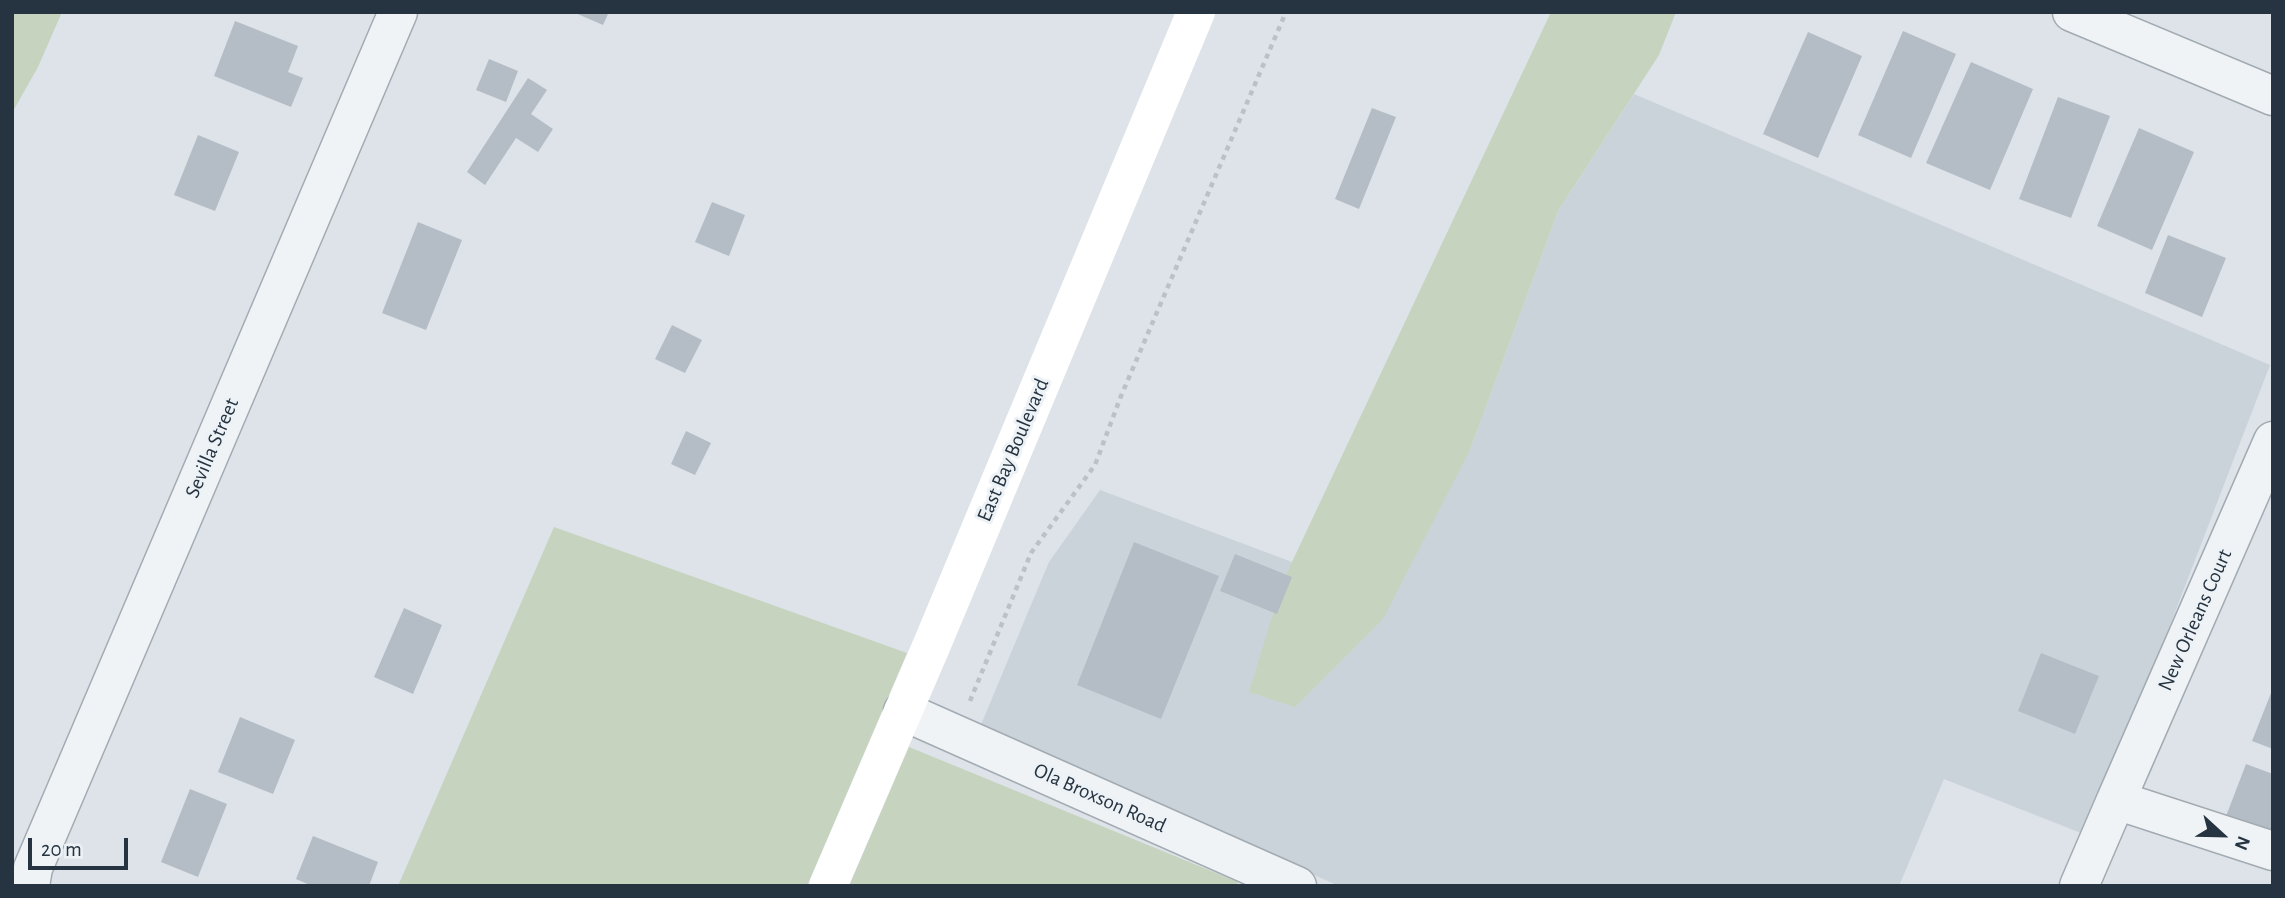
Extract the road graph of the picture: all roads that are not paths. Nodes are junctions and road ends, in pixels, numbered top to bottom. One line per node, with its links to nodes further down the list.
1 (398, 12): 9 (street, Sevilla Street)
2 (1196, 12): 6 (main road, East Bay Boulevard)
3 (2072, 12): 4 (street)
4 (2273, 96)
5 (2273, 441): 7 (street, New Orleans Court)
6 (903, 711): 10 (main road, East Bay Boulevard); 11 (street, Ola Broxson Road)
7 (2116, 800): 8 (street); 12 (street, New Orleans Court)
8 (2273, 851)
9 (30, 886)
10 (828, 886)
11 (1297, 886)
12 (2079, 886)

